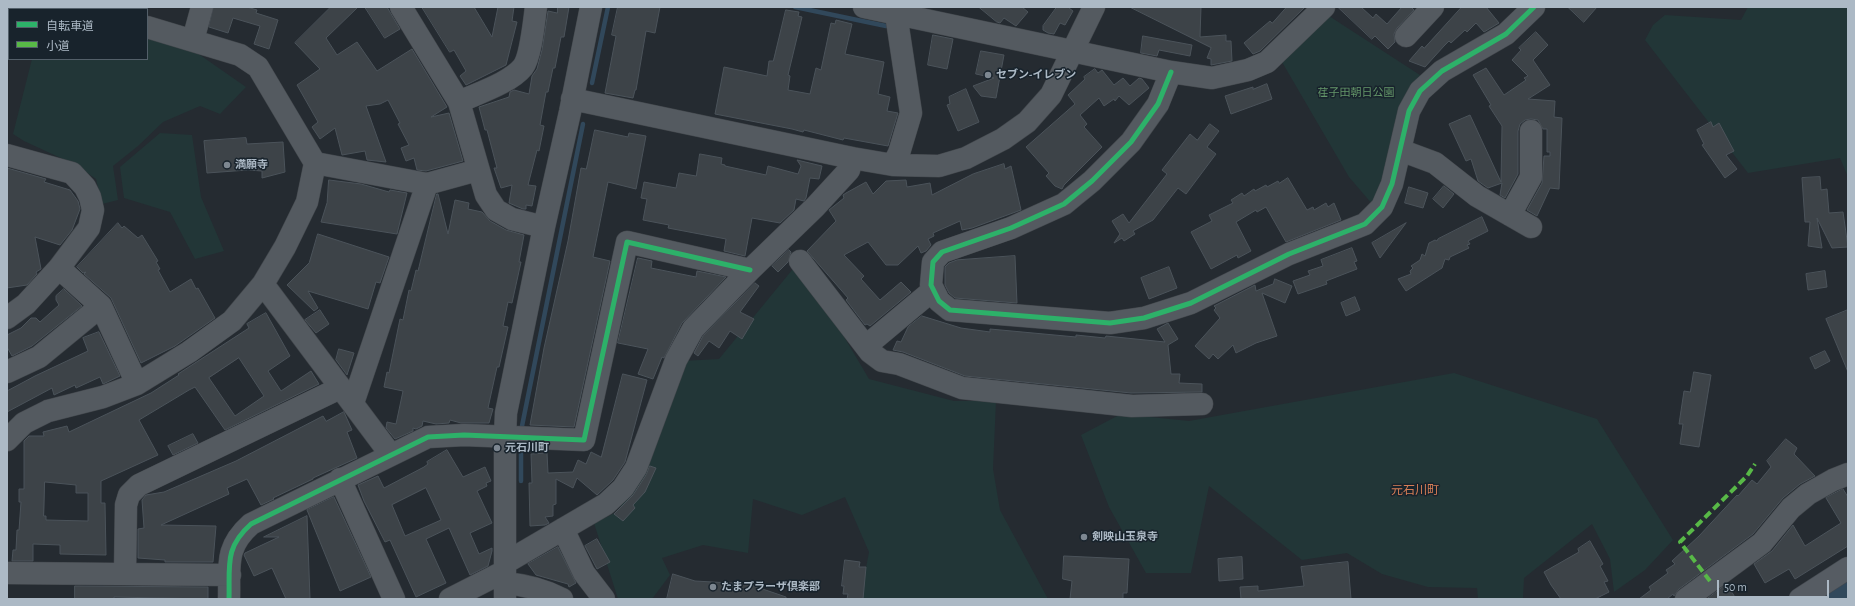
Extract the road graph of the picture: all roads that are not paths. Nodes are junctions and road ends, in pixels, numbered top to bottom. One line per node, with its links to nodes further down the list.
1 (202, 7): 13 (street)
2 (401, 7): 17 (street)
3 (536, 7): 17 (street)
4 (591, 7): 16 (street)
5 (864, 7): 10 (street)
6 (1094, 7): 14 (street)
7 (1324, 7): 15 (street)
8 (1433, 7): 12 (street)
9 (1534, 7): 19 (street)
10 (896, 14): 14 (street); 23 (street)
11 (148, 27): 13 (street)
12 (1406, 36)
13 (193, 40): 22 (street)
14 (1073, 51): 15 (street); 23 (street)
15 (1171, 72): 33 (street)
16 (572, 99): 21 (street); 27 (street)
17 (459, 102): 24 (street)
18 (1531, 131): 26 (street)
19 (1400, 150): 26 (street); 33 (street)
20 (7, 155): 30 (street)
21 (852, 158): 23 (street); 31 (street)
22 (315, 163): 25 (street); 32 (street)
23 (893, 165)
24 (478, 170): 25 (street); 27 (street)
25 (427, 184): 39 (street)
26 (1510, 215): 28 (street)
27 (544, 227): 41 (street)
28 (1531, 227)
29 (800, 261): 36 (street)
30 (59, 268): 34 (street); 35 (street)
31 (750, 270): 41 (street); 46 (street)
32 (263, 284): 38 (street); 39 (street)
33 (933, 290): 36 (street)
34 (101, 306): 37 (street); 38 (street)
35 (7, 318)
36 (866, 346): 40 (street)
37 (7, 372)
38 (137, 384): 42 (street)
39 (347, 396): 43 (street); 49 (street)
40 (1202, 404)
41 (505, 436): 43 (street); 51 (street)
42 (7, 440)
43 (391, 455): 45 (street)
44 (1848, 474): 57 (street)
45 (340, 479): 50 (street); 53 (street)
46 (563, 529): 51 (street); 56 (street)
47 (1848, 568): 58 (main road)
48 (7, 573): 49 (street)
49 (125, 574): 50 (street)
50 (230, 575): 52 (street)
51 (505, 579): 54 (street); 55 (street)
52 (229, 599)
53 (394, 599)
54 (450, 599)
55 (562, 599)
56 (604, 599)
57 (1686, 599)
58 (1800, 599)

